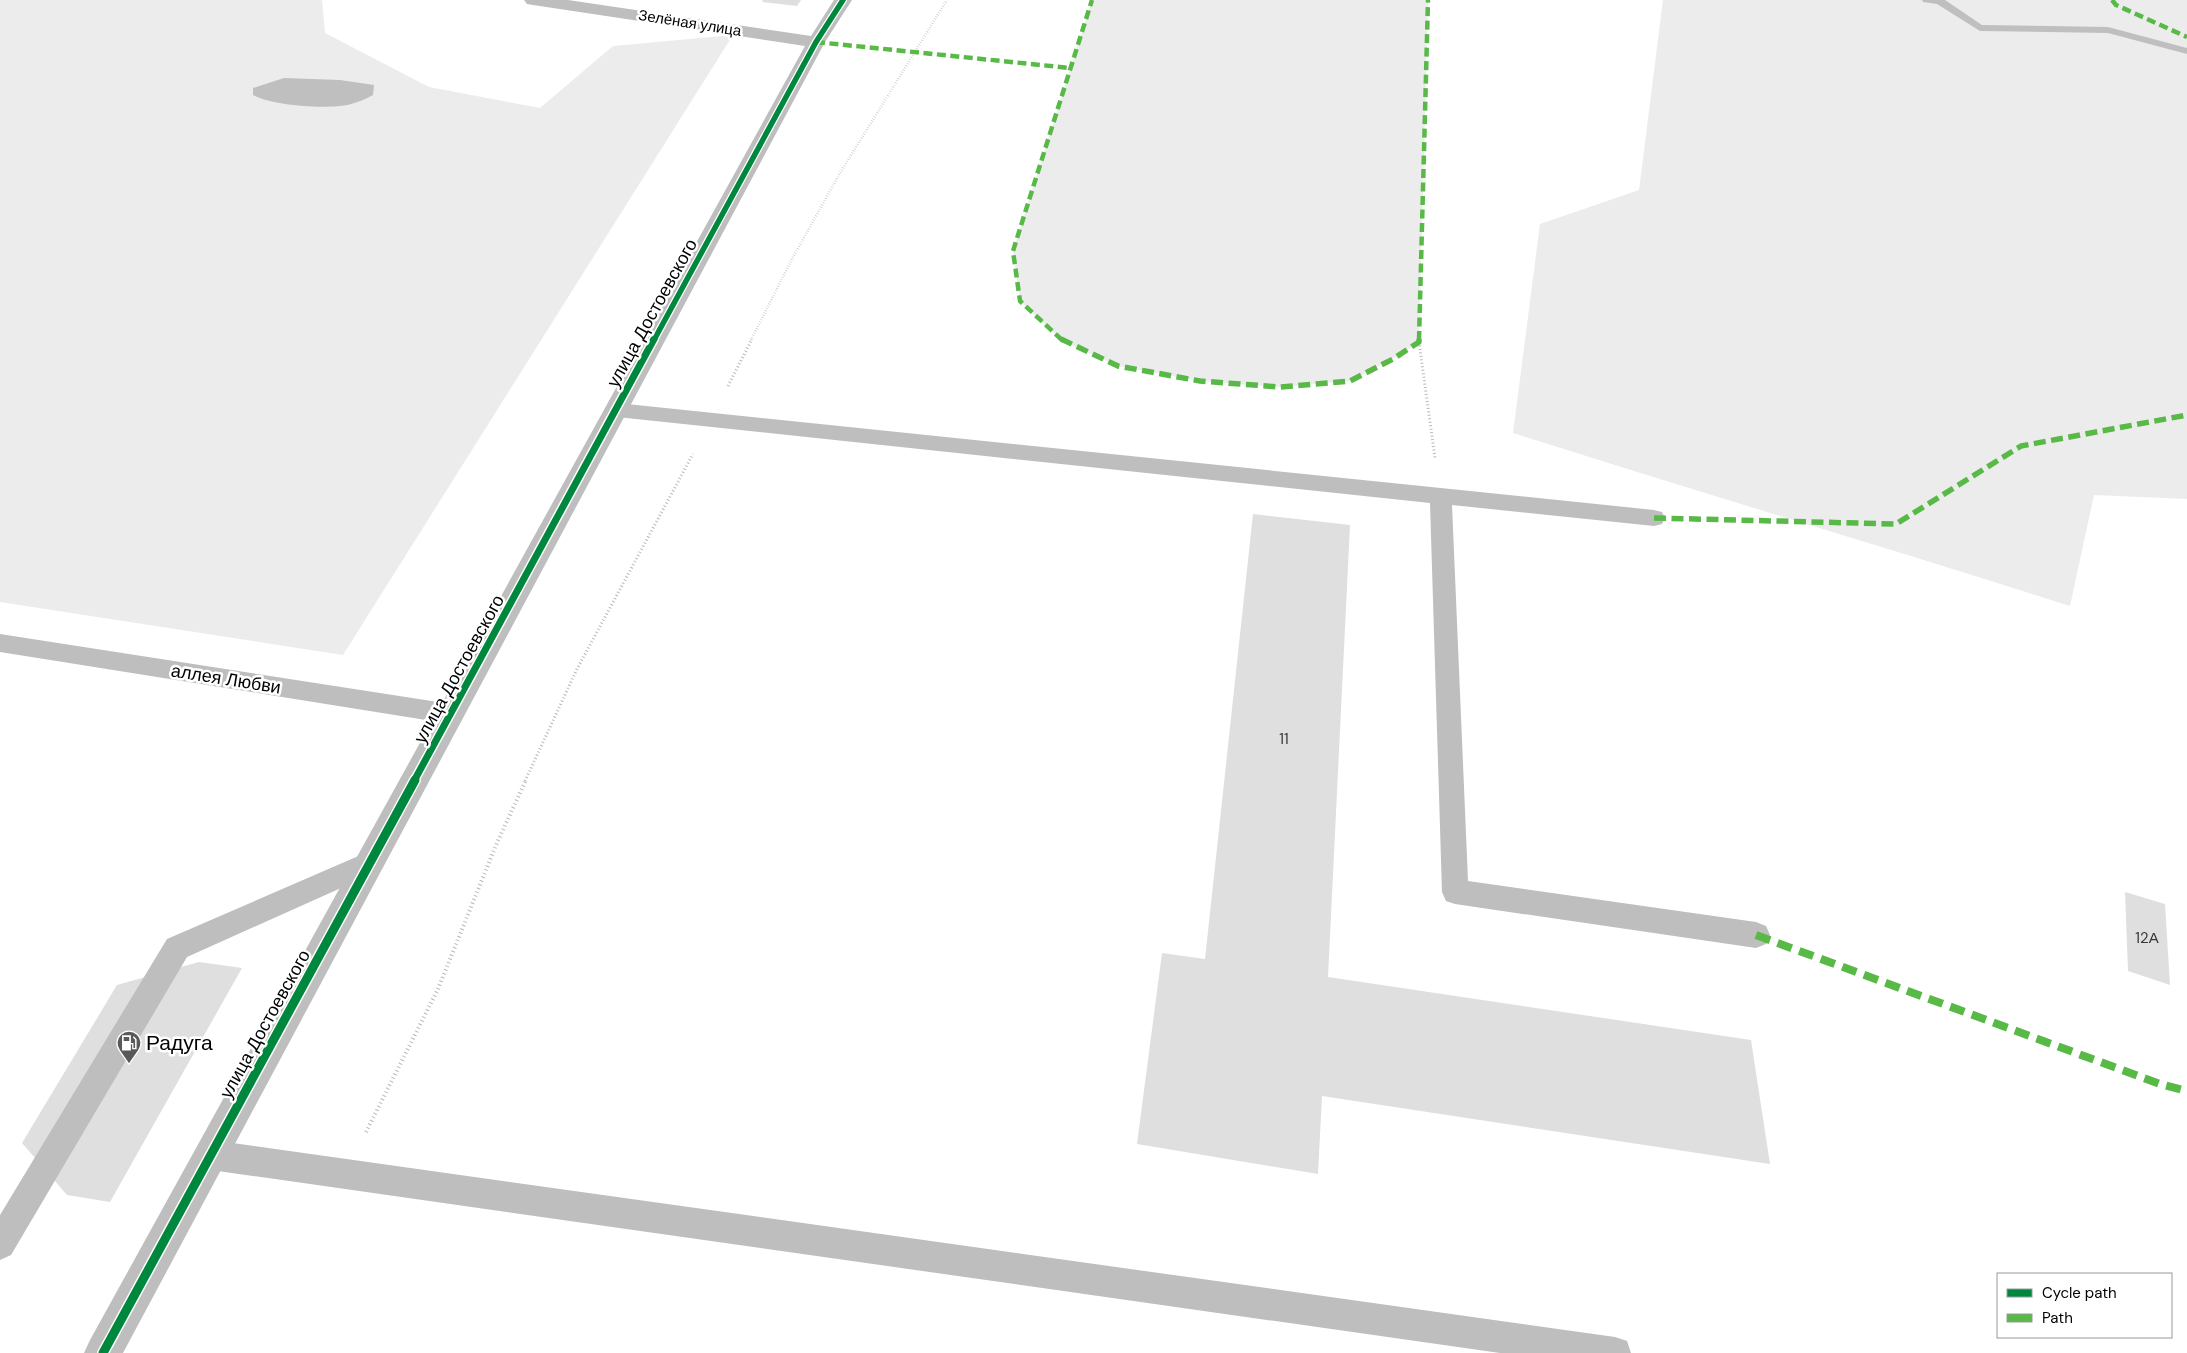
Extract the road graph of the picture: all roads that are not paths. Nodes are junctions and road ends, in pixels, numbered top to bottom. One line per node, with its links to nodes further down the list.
1 (533, 0): 3 (street, Зелёная улица)
2 (843, 0): 3 (street, улица Достоевского)
3 (816, 42): 4 (street, улица Достоевского)
4 (617, 410): 5 (lane); 8 (street, улица Достоевского)
5 (1441, 496): 6 (lane); 10 (lane)
6 (1654, 518)
7 (0, 643): 8 (lane, аллея Любви)
8 (451, 714): 9 (street, улица Достоевского)
9 (370, 863): 11 (street, улица Достоевского); 12 (lane)
10 (1756, 935)
11 (210, 1155): 13 (street, улица Достоевского); 14 (lane)
12 (0, 1244)
13 (103, 1353)
14 (1615, 1353)

